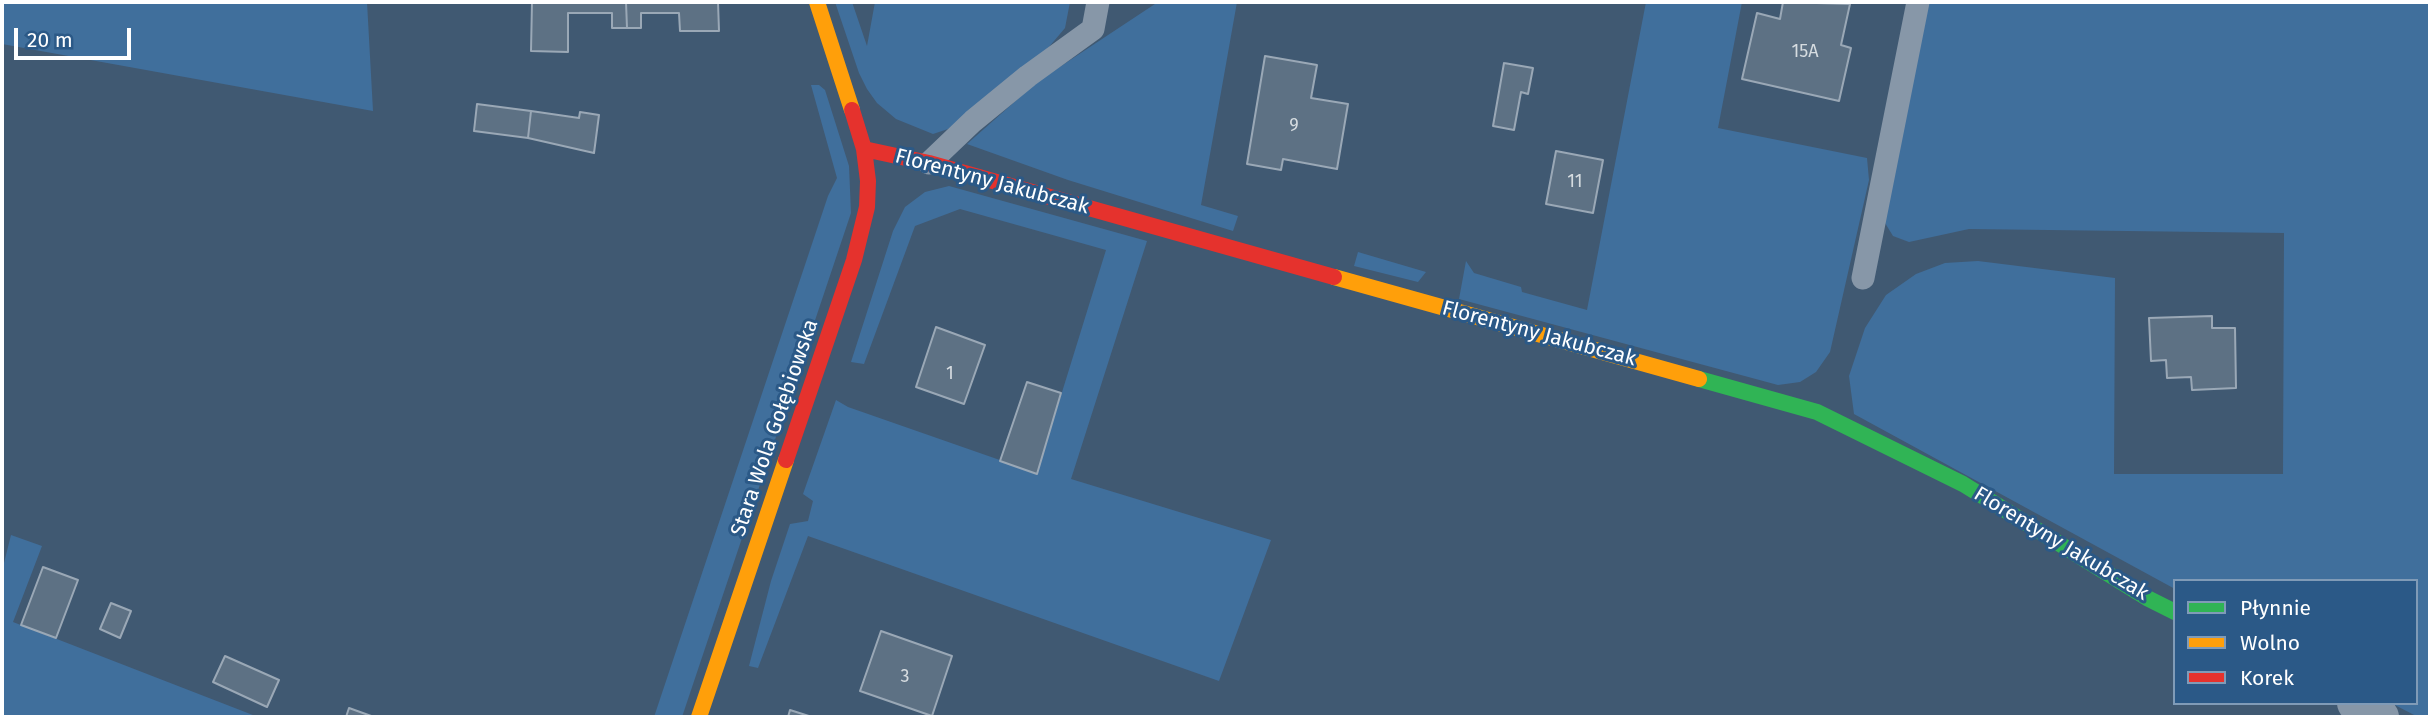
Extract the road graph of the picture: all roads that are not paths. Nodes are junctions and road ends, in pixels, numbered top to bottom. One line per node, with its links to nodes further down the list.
1 (817, 2): 4 (street, Stara Wola Gołębiowska)
2 (1098, 2): 5 (lane)
3 (1918, 2): 6 (lane)
4 (864, 149): 5 (street, Florentyny Jakubczak); 9 (street, Stara Wola Gołębiowska)
5 (929, 163): 7 (street, Florentyny Jakubczak)
6 (1863, 278)
7 (2173, 611)
8 (2359, 705): 10 (street)
9 (699, 717)
10 (2380, 717)

